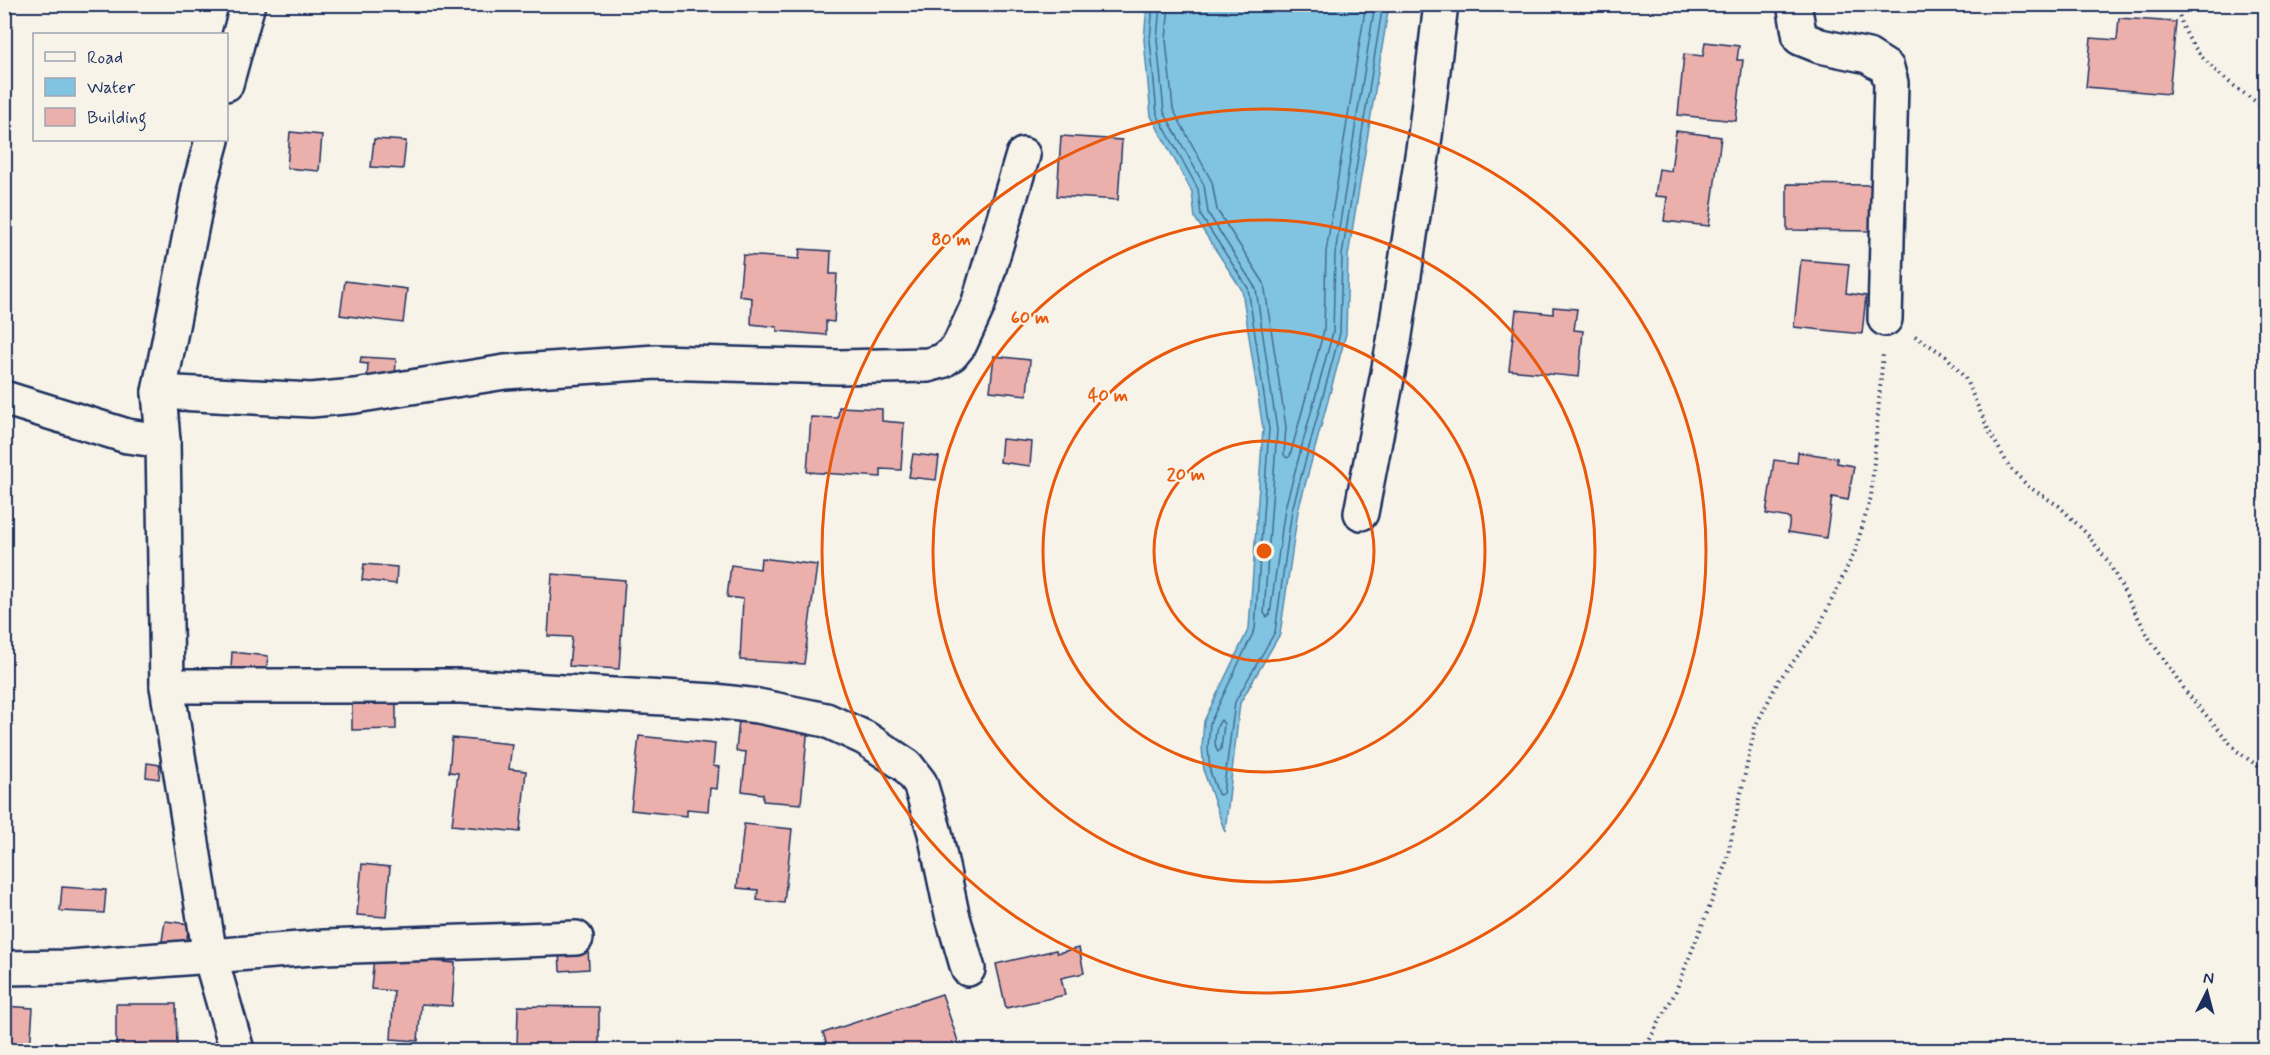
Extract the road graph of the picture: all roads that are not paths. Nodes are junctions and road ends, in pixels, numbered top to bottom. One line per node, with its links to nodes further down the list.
1 (248, 4): 4 (street)
2 (1441, 4): 11 (street)
3 (1794, 4): 7 (street)
4 (228, 77)
5 (212, 141): 8 (street)
6 (1023, 155): 8 (street)
7 (1886, 319)
8 (159, 392): 10 (street)
9 (4, 398): 10 (street)
10 (163, 441): 12 (street)
11 (1361, 513)
12 (167, 686): 14 (street); 16 (street)
13 (576, 938): 14 (street)
14 (210, 956): 15 (street); 17 (street)
15 (4, 968)
16 (968, 969)
17 (237, 1050)

